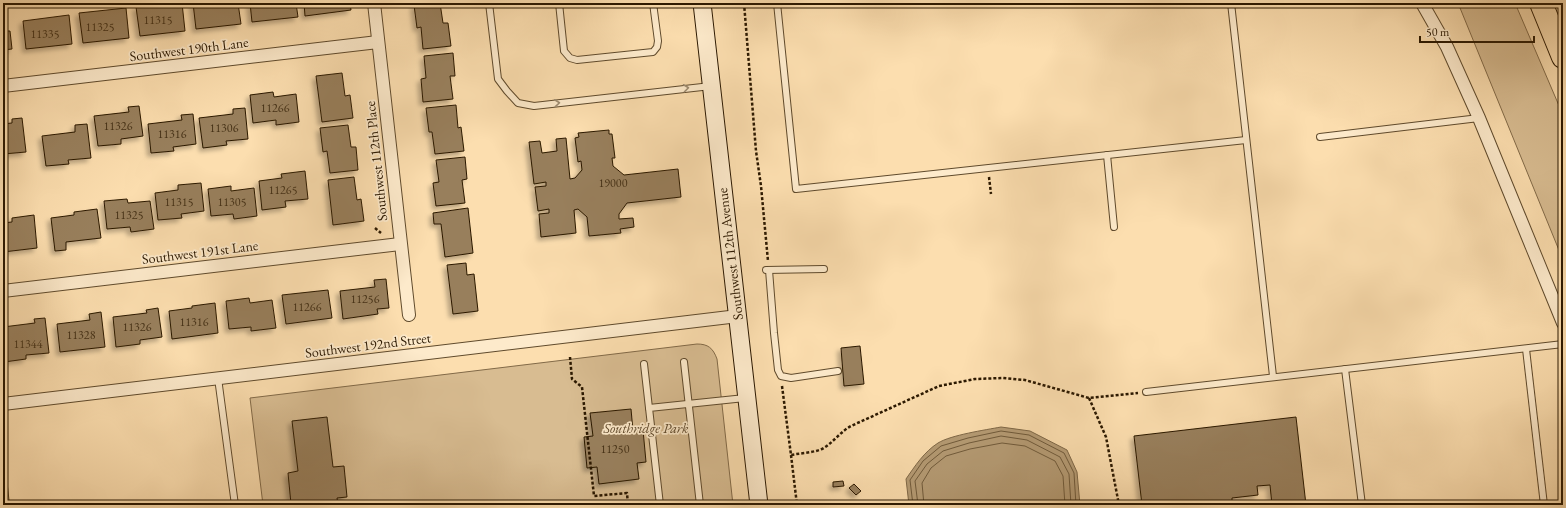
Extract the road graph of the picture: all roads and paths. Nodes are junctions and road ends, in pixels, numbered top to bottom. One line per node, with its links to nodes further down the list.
1 (374, 3): 11 (street, Southwest 112th Place)
2 (488, 3): 14 (lane, one-way to 14)
3 (559, 3): 4 (lane)
4 (654, 3)
5 (702, 3): 14 (street, Southwest 112th Avenue)
6 (744, 3): 25 (path)
7 (777, 3): 19 (lane)
8 (1231, 3): 17 (lane)
9 (1422, 3): 15 (street)
10 (1541, 3): 12 (highway)
11 (378, 42): 13 (street, Southwest 190th Lane); 24 (street, Southwest 112th Place)
12 (1563, 57)
13 (3, 86)
14 (711, 86): 29 (street, Southwest 112th Avenue)
15 (1479, 118): 16 (lane); 30 (street)
16 (1320, 137)
17 (1246, 140): 18 (lane); 39 (lane)
18 (1106, 155): 19 (lane); 21 (lane)
19 (988, 168): 20 (path)
20 (991, 194)
21 (1114, 227)
22 (376, 228): 23 (path)
23 (382, 233)
24 (400, 244): 27 (street, Southwest 191st Lane); 28 (street, Southwest 112th Place)
25 (768, 268): 26 (lane); 38 (lane)
26 (824, 269)
27 (3, 291)
28 (409, 315)
29 (738, 316): 40 (street, Southwest 192nd Street); 42 (street, Southwest 112th Avenue)
30 (1563, 323)
31 (1563, 344): 32 (lane)
32 (1526, 348): 36 (lane); 58 (lane)
33 (570, 357): 51 (path)
34 (684, 362): 45 (lane)
35 (644, 364): 46 (lane)
36 (1346, 369): 39 (lane); 57 (lane)
37 (838, 371): 38 (lane)
38 (781, 376): 47 (path)
39 (1273, 376): 41 (lane)
40 (218, 378): 44 (street, Southwest 192nd Street); 50 (lane)
41 (1146, 392): 43 (path)
42 (746, 398): 45 (lane); 54 (street, Southwest 112th Avenue)
43 (1089, 398): 47 (path); 56 (path)
44 (3, 404)
45 (689, 404): 46 (lane); 53 (lane)
46 (649, 408): 52 (lane)
47 (791, 454): 55 (path)
48 (3, 478): 49 (lane)
49 (6, 505)
50 (235, 505)
51 (628, 505)
52 (660, 505)
53 (700, 505)
54 (759, 505)
55 (797, 505)
56 (1119, 505)
57 (1362, 505)
58 (1544, 505)

